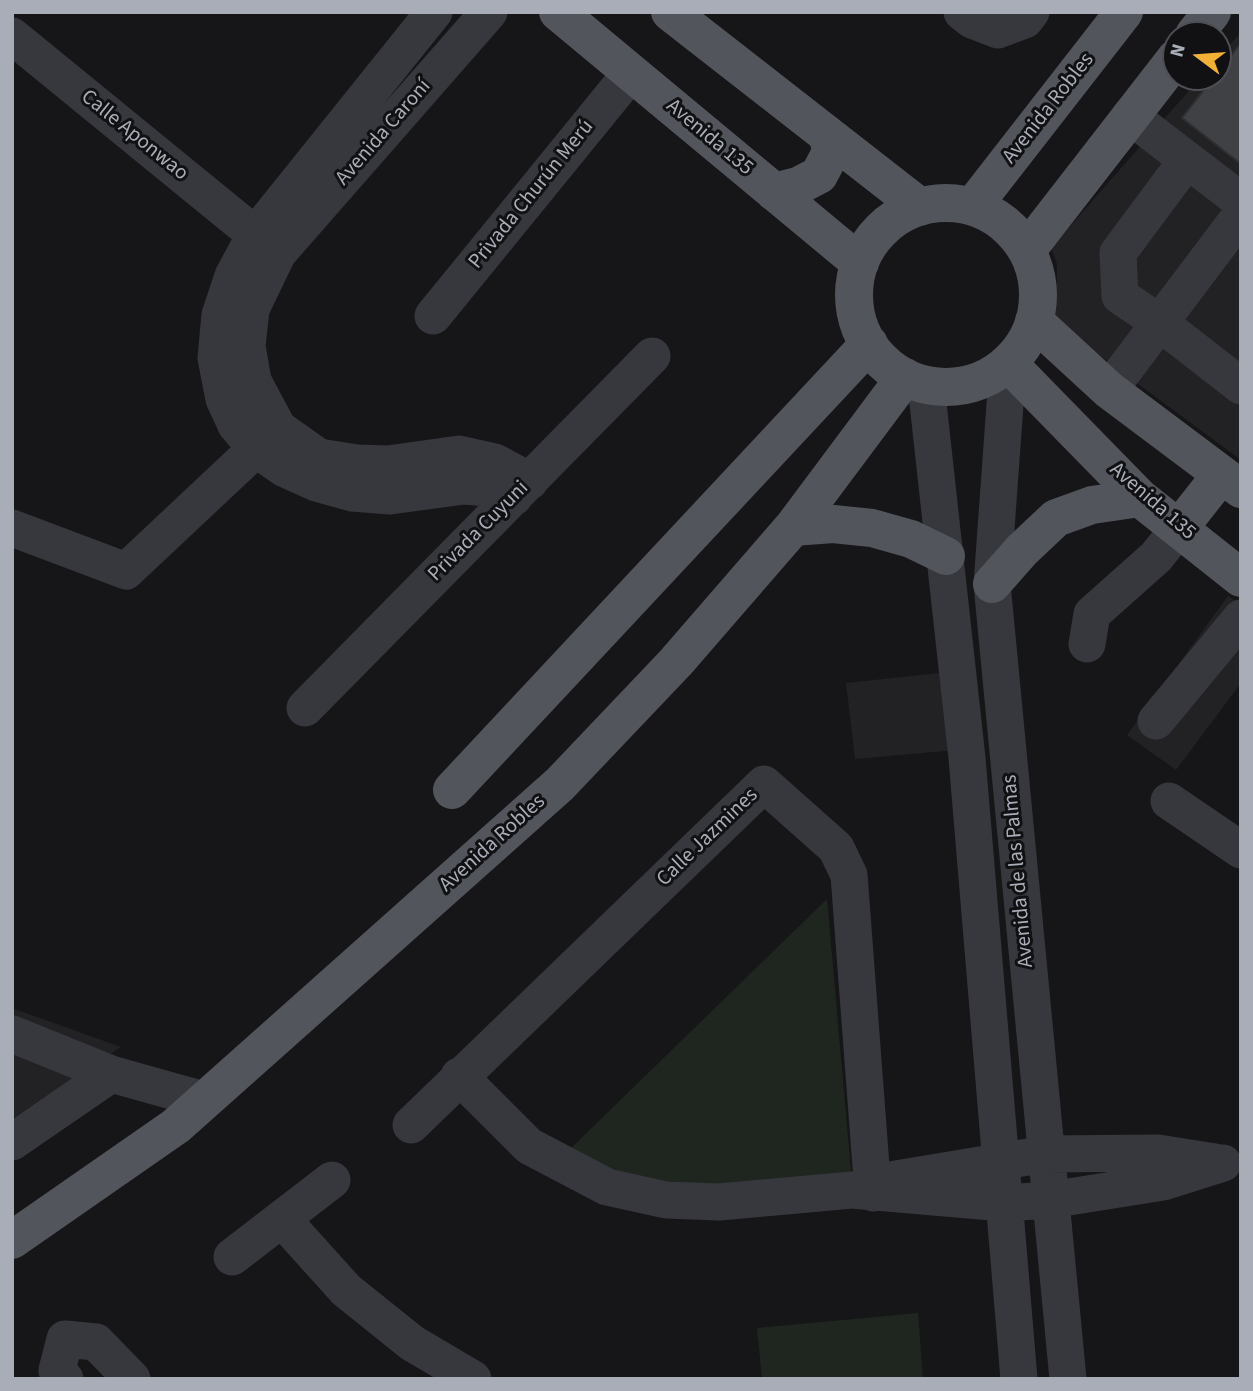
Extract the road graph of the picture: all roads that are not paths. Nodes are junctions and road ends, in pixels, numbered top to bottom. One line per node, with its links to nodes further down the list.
1 (434, 12): 19 (street, Avenida Caroní)
2 (489, 12): 19 (street, Avenida Caroní)
3 (558, 12): 9 (main road, Avenida 135)
4 (670, 12): 12 (main road)
5 (962, 12): 6 (street)
6 (1031, 12)
7 (1124, 12): 16 (main road, Avenida Robles)
8 (12, 36): 19 (street, Calle Aponwao)
9 (631, 73): 14 (main road, Avenida 135); 22 (street, Privada Churún Merú)
10 (1162, 76): 11 (main road)
11 (1130, 116): 13 (street); 20 (main road)
12 (828, 136): 14 (main road); 17 (main road)
13 (1187, 160): 15 (street); 24 (street)
14 (774, 192): 21 (main road, Avenida 135)
15 (1241, 201)
16 (973, 206): 17 (main road); 20 (main road)
17 (919, 207): 21 (main road)
18 (1241, 215): 24 (street)
19 (267, 244): 31 (street)
20 (1027, 250): 23 (main road)
21 (860, 263): 25 (main road)
22 (433, 316)
23 (1034, 321): 27 (main road); 30 (main road)
24 (1160, 323): 29 (street); 30 (street)
25 (869, 344): 28 (main road); 48 (main road)
26 (652, 356): 33 (street, Privada Cuyuni)
27 (1008, 363): 28 (main road); 34 (main road, Avenida 135); 40 (street, Avenida de las Palmas)
28 (916, 381): 35 (main road, Avenida Robles); 38 (street, Avenida de las Palmas)
29 (1241, 386)
30 (1109, 390): 32 (main road)
31 (267, 438): 33 (street); 37 (street)
32 (1231, 482): 36 (main road)
33 (522, 489): 46 (street, Privada Cuyuni)
34 (1140, 498): 36 (main road, Avenida 135); 40 (main road)
35 (793, 527): 38 (main road); 54 (main road, Avenida Robles)
36 (1180, 527): 39 (main road, Avenida 135); 43 (street)
37 (12, 528)
38 (946, 556): 42 (street, Avenida de las Palmas)
39 (1241, 578)
40 (993, 601): 42 (street); 44 (street, Avenida de las Palmas)
41 (1241, 618): 47 (street)
42 (954, 622): 45 (street, Avenida de las Palmas)
43 (1087, 644)
44 (1001, 686): 45 (street); 57 (street, Avenida de las Palmas)
45 (960, 692): 58 (street, Avenida de las Palmas)
46 (305, 708)
47 (1156, 721)
48 (452, 790)
49 (1169, 801): 50 (street)
50 (1241, 850)
51 (12, 1034): 52 (street)
52 (111, 1074): 54 (street); 56 (street)
53 (459, 1076): 55 (street, Calle Jazmines); 61 (street); 61 (street, Calle Jazmines)
54 (204, 1100): 65 (main road, Avenida Robles)
55 (411, 1125)
56 (12, 1142)
57 (1045, 1154): 58 (street); 59 (street); 62 (street, Avenida de las Palmas)
58 (1000, 1160): 61 (street); 63 (street, Avenida de las Palmas)
59 (1232, 1163): 62 (street)
60 (332, 1180): 64 (street)
61 (866, 1189): 63 (street)
62 (1050, 1200): 63 (street); 71 (street, Avenida de las Palmas)
63 (1004, 1203): 70 (street, Avenida de las Palmas)
64 (282, 1219): 66 (street); 69 (street)
65 (12, 1240)
66 (232, 1256)
67 (65, 1379): 68 (street)
68 (132, 1379)
69 (473, 1379)
70 (1019, 1379)
71 (1068, 1379)

